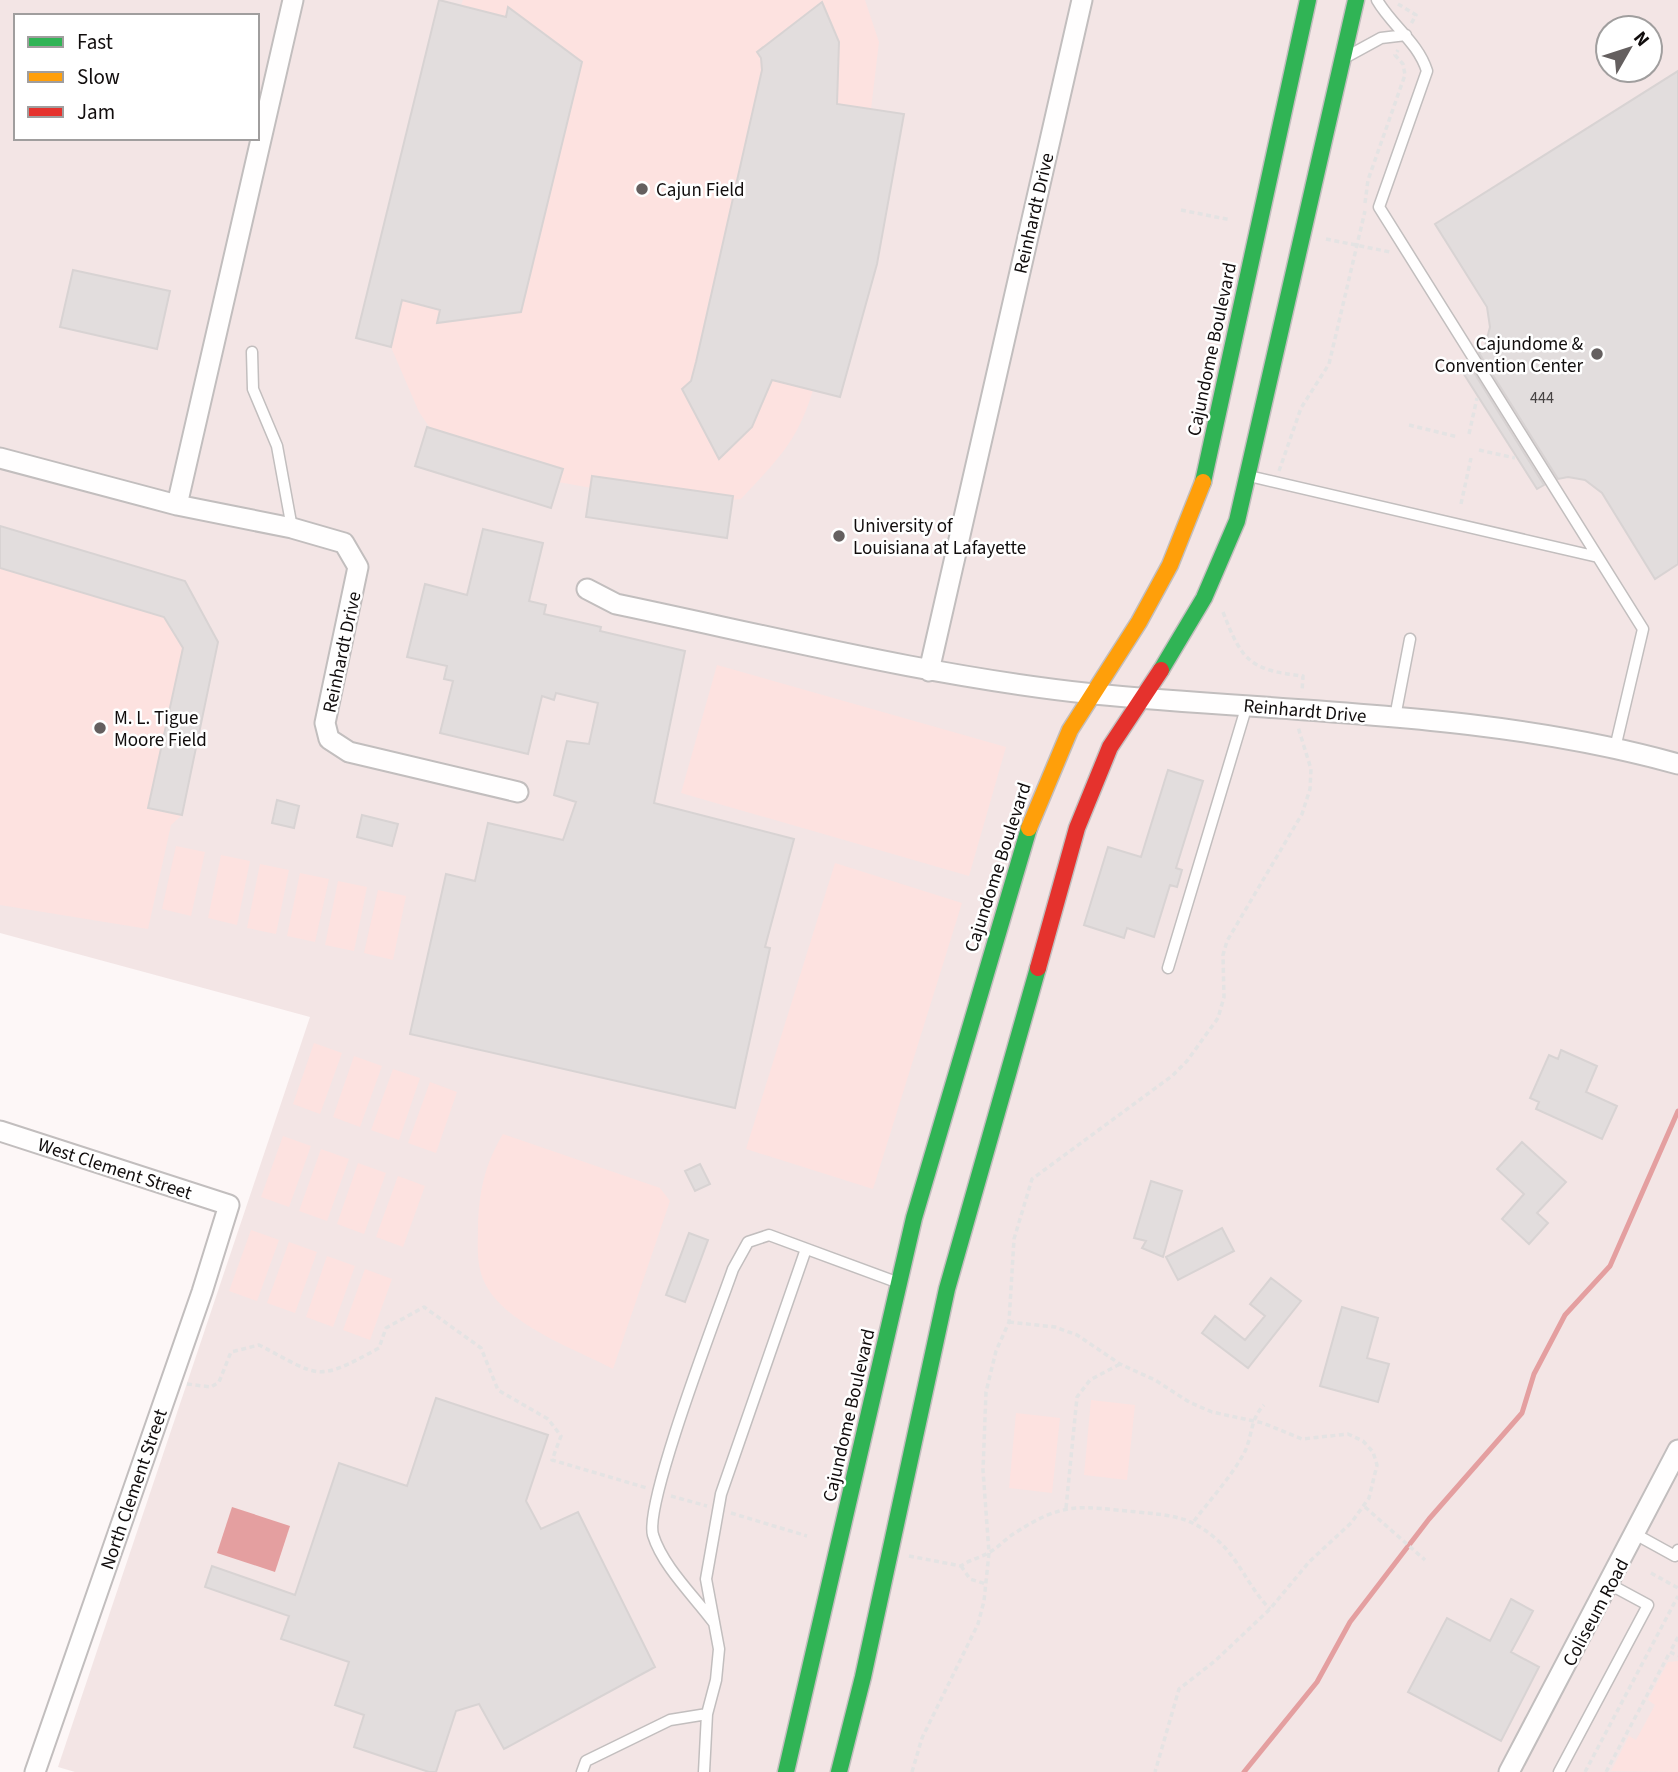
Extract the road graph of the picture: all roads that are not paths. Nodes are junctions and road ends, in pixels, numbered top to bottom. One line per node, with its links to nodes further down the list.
1 (293, 0): 13 (street)
2 (1082, 0): 18 (street, Reinhardt Drive)
3 (1308, 0): 8 (street, Cajundome Boulevard)
4 (1356, 0): 7 (street)
5 (1377, 0): 6 (lane)
6 (1406, 35): 7 (lane); 15 (lane)
7 (1342, 59): 12 (street)
8 (1254, 247): 10 (street); 19 (street, Cajundome Boulevard)
9 (252, 352): 14 (lane)
10 (1241, 384)
11 (0, 458): 13 (street, Reinhardt Drive)
12 (1243, 472): 15 (lane); 20 (street)
13 (177, 505): 14 (street, Reinhardt Drive)
14 (292, 528): 25 (street, Reinhardt Drive)
15 (1598, 557): 23 (lane)
16 (587, 589): 18 (street, Reinhardt Drive)
17 (1410, 639): 22 (lane)
18 (929, 671): 19 (street, Reinhardt Drive)
19 (1094, 694): 20 (street, Reinhardt Drive); 30 (street, Cajundome Boulevard)
20 (1142, 696): 21 (street, Reinhardt Drive); 41 (street)
21 (1247, 705): 22 (street, Reinhardt Drive); 26 (lane)
22 (1395, 719): 23 (street, Reinhardt Drive)
23 (1615, 748): 24 (street, Reinhardt Drive)
24 (1678, 764)
25 (518, 792)
26 (1168, 968)
27 (0, 1131): 28 (street, West Clement Street)
28 (229, 1205): 37 (street, North Clement Street)
29 (806, 1249): 30 (lane); 35 (lane); 35 (lane)
30 (899, 1283): 40 (street, Cajundome Boulevard)
31 (1678, 1450): 32 (street, Coliseum Road)
32 (1635, 1534): 33 (lane); 34 (street, Coliseum Road)
33 (1678, 1550)
34 (1609, 1584): 42 (street, Coliseum Road); 43 (lane)
35 (714, 1623): 36 (lane)
36 (707, 1714): 38 (lane); 39 (lane)
37 (35, 1772)
38 (582, 1772)
39 (704, 1772)
40 (786, 1772)
41 (839, 1772)
42 (1509, 1772)
43 (1559, 1772)

